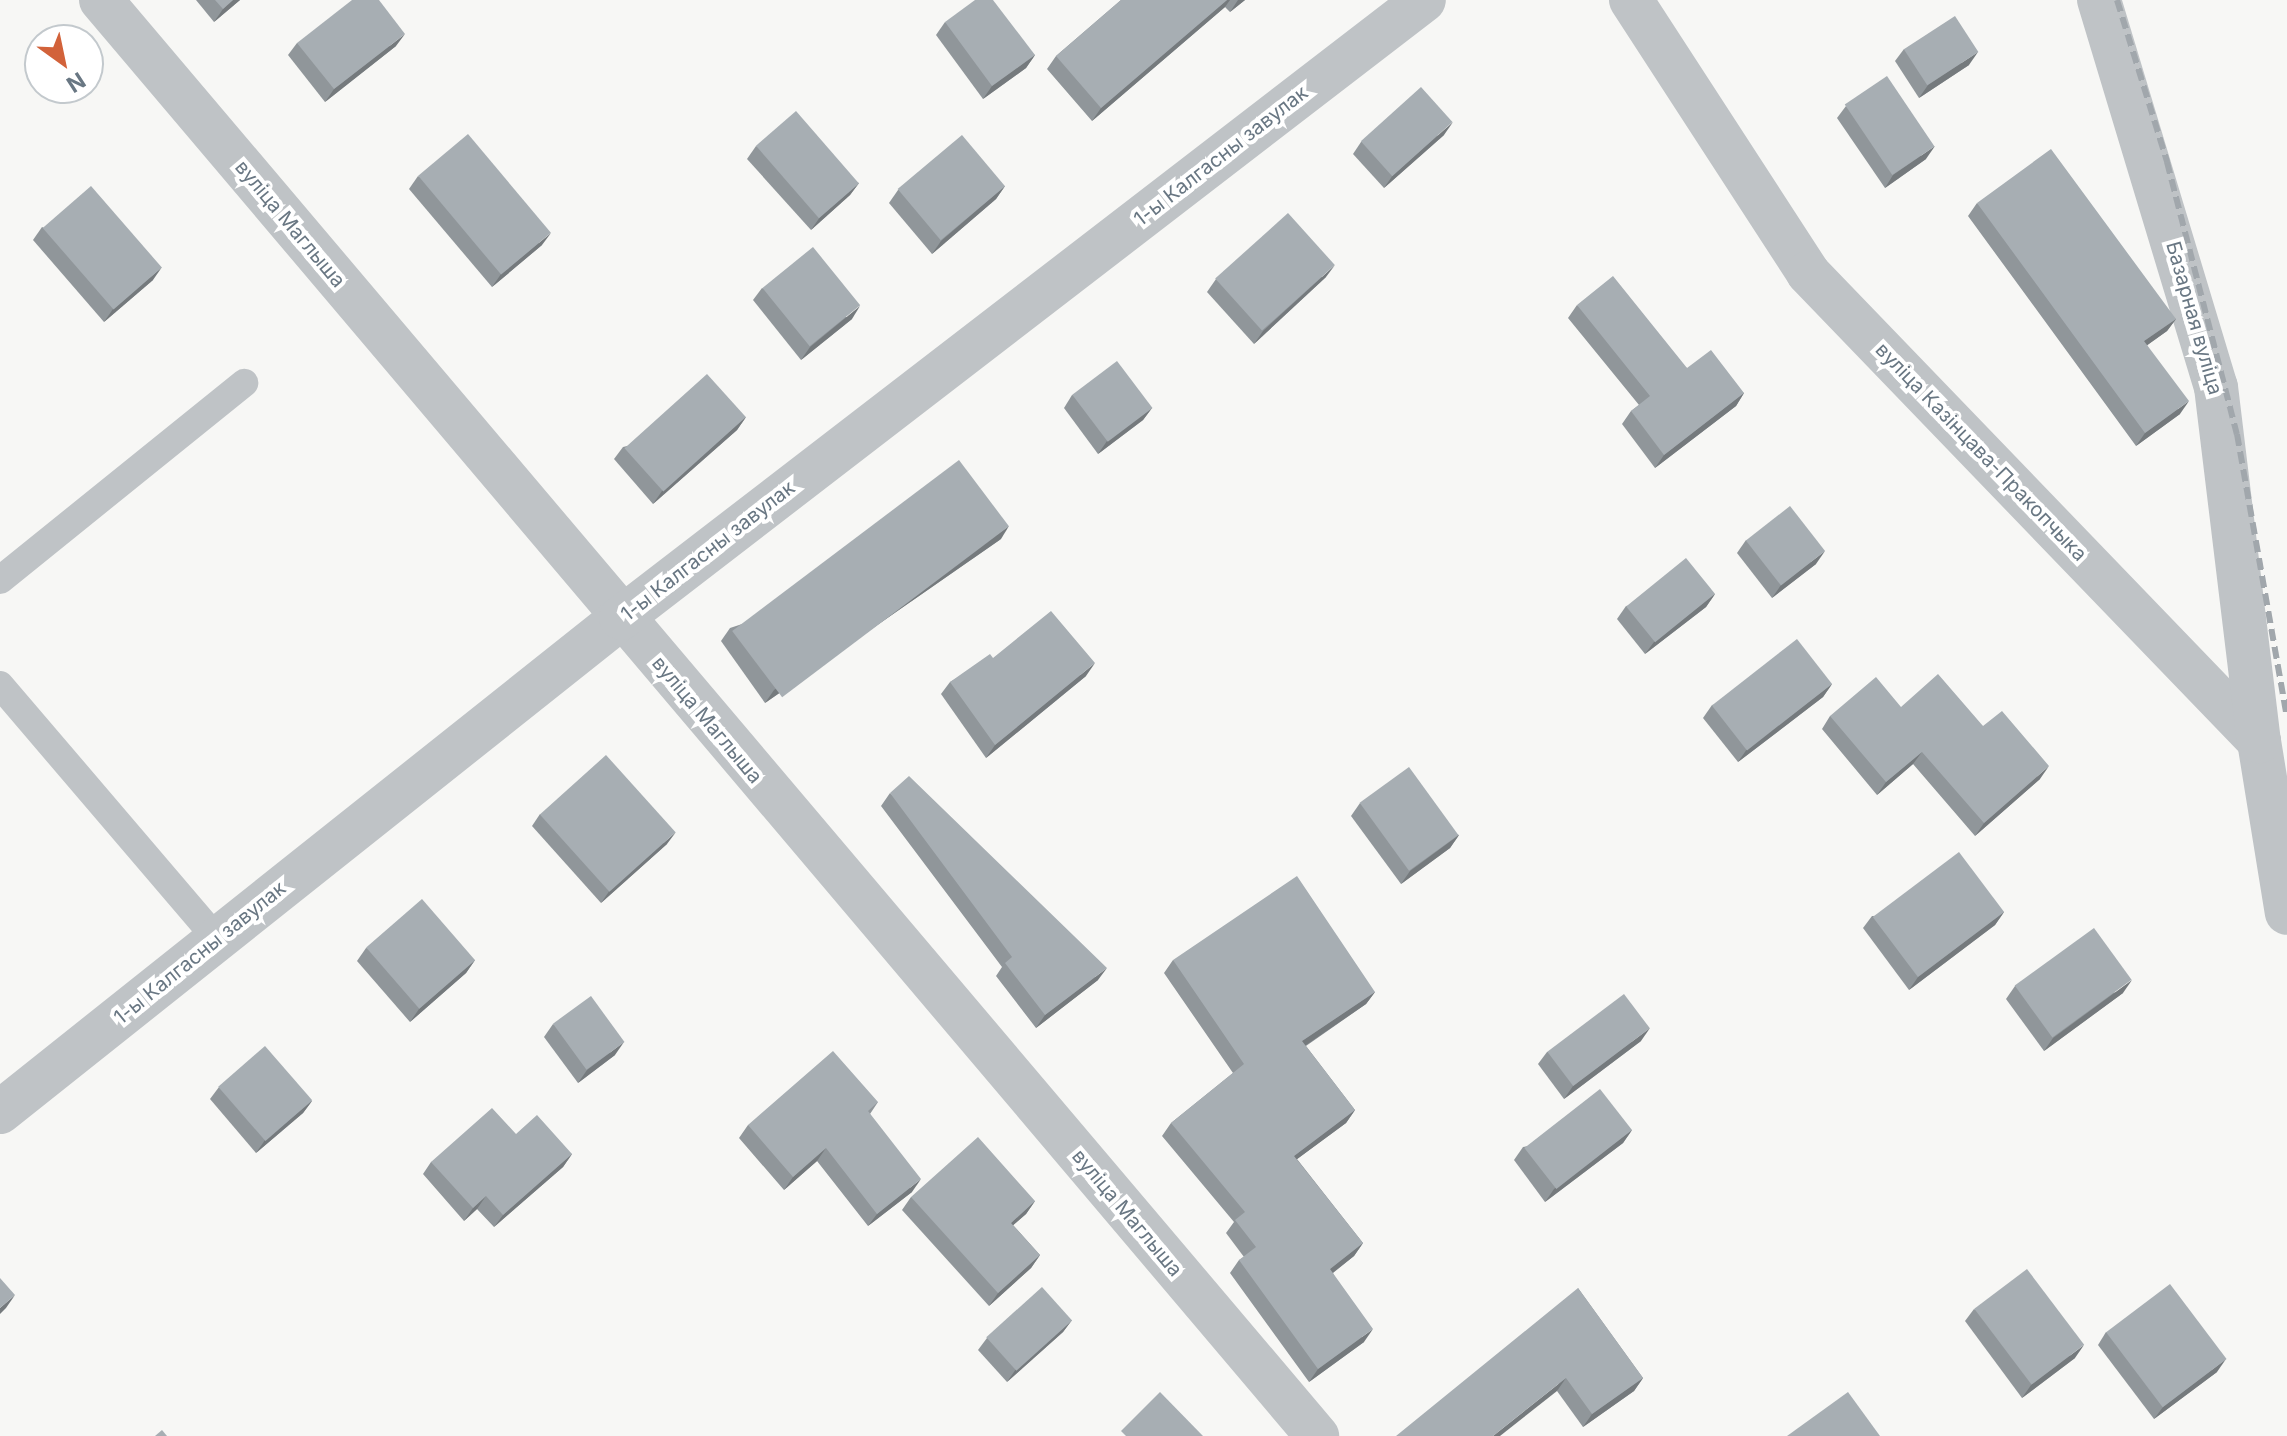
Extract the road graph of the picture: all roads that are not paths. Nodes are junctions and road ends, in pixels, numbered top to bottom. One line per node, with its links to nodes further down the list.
1 (101, 0): 7 (street, вуліца Маглыша)
2 (1424, 0): 7 (street, 1-ы Калгасны завулак)
3 (1631, 0): 9 (street, вуліца Казінцава-Пракопчыка)
4 (2099, 0): 9 (street, Базарная вуліца)
5 (244, 383): 6 (lane)
6 (0, 580)
7 (621, 618): 11 (street, 1-ы Калгасны завулак); 13 (street, вуліца Маглыша)
8 (0, 685): 11 (lane)
9 (2259, 741): 10 (street)
10 (2287, 913)
11 (217, 939): 12 (street, 1-ы Калгасны завулак)
12 (0, 1112)
13 (1317, 1436)

